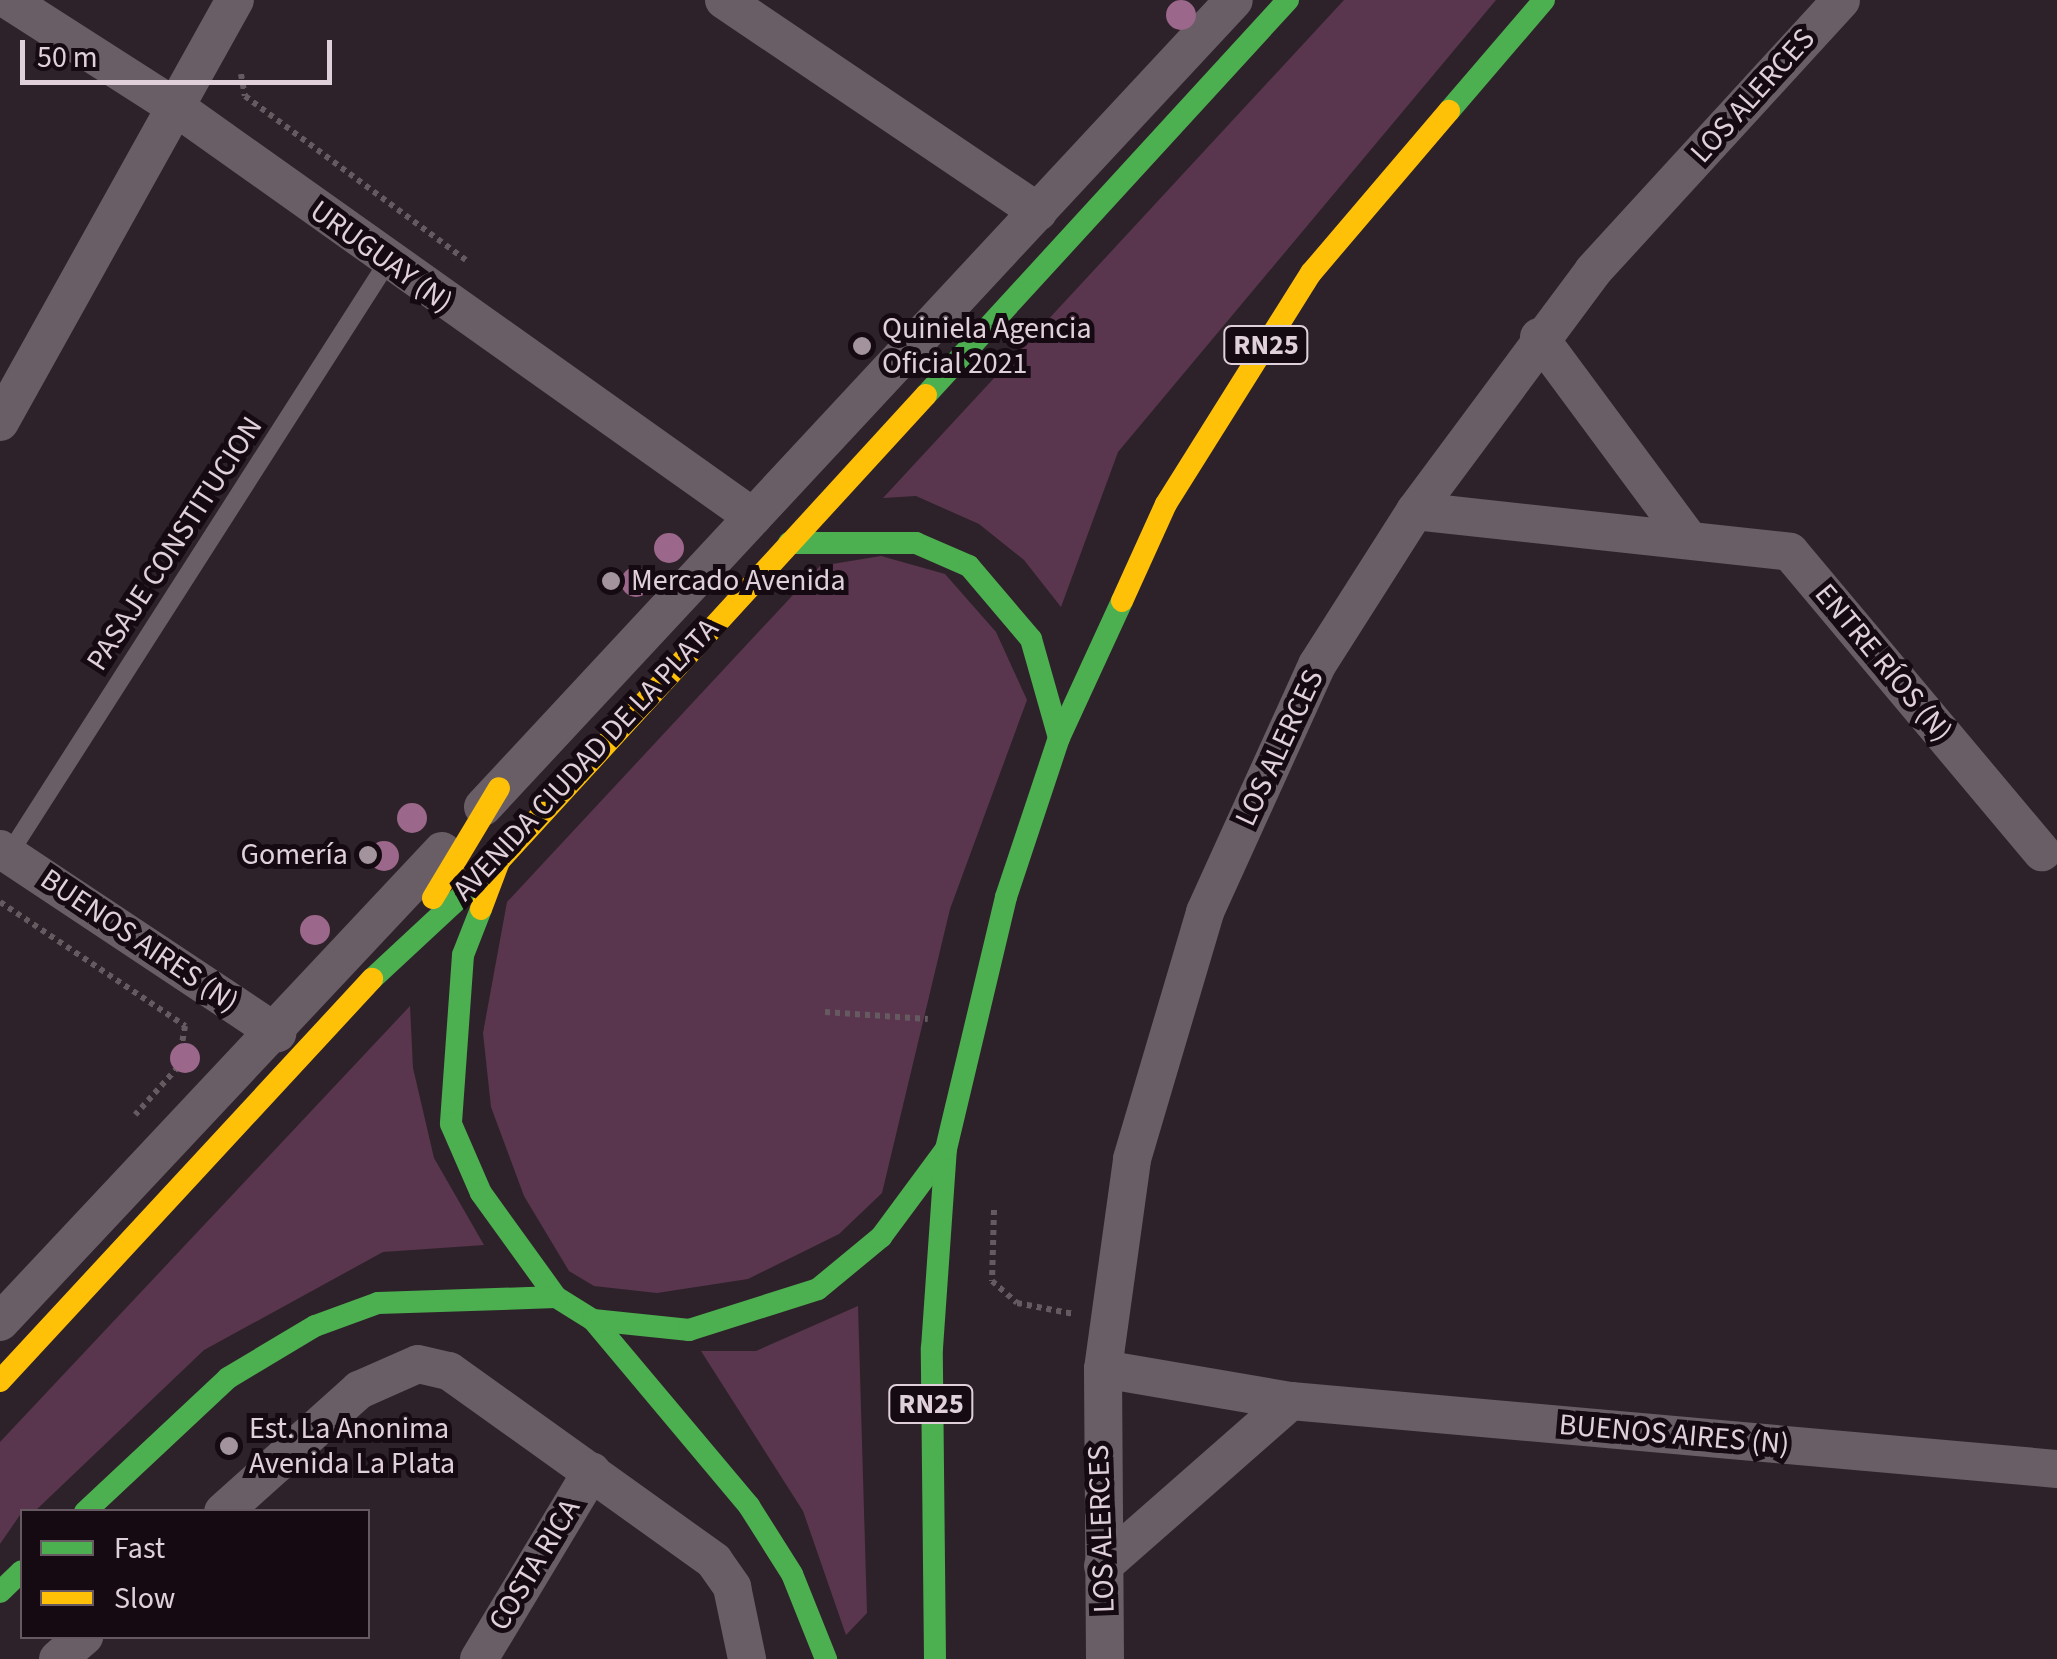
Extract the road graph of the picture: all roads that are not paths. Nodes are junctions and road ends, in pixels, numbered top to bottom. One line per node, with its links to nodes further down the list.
1 (8, 0): 10 (street, URUGUAY (N))
2 (235, 0): 10 (street)
3 (724, 0): 11 (street)
4 (1234, 0): 9 (street, AVENIDA CIUDAD DE LA PLATA)
5 (1271, 0): 9 (main road)
6 (1288, 0): 18 (main road, AVENIDA CIUDAD DE LA PLATA)
7 (1544, 0): 19 (main road, RN25)
8 (1841, 0): 13 (street, LOS ALERCES)
9 (1186, 54): 11 (street, AVENIDA CIUDAD DE LA PLATA)
10 (174, 106): 12 (street, URUGUAY (N)); 14 (street)
11 (1038, 212): 16 (street, AVENIDA CIUDAD DE LA PLATA)
12 (387, 263): 16 (street, URUGUAY (N)); 21 (lane, PASAJE CONSTITUCION)
13 (1540, 337): 15 (street, LOS ALERCES); 17 (street)
14 (0, 422)
15 (1415, 510): 17 (street, ENTRE RÍOS (N)); 30 (street, LOS ALERCES)
16 (753, 518): 20 (street, AVENIDA CIUDAD DE LA PLATA)
17 (1689, 540): 22 (street, ENTRE RÍOS (N))
18 (789, 543): 19 (main road); 23 (main road, AVENIDA CIUDAD DE LA PLATA)
19 (1059, 738): 26 (main road, RN25)
20 (499, 788): 24 (main road); 25 (street, AVENIDA CIUDAD DE LA PLATA)
21 (5, 852): 25 (street, BUENOS AIRES (N))
22 (2042, 852)
23 (499, 861): 24 (main road, AVENIDA CIUDAD DE LA PLATA); 27 (main road)
24 (406, 943): 31 (main road, AVENIDA CIUDAD DE LA PLATA)
25 (277, 1034): 29 (street, AVENIDA CIUDAD DE LA PLATA)
26 (946, 1149): 28 (main road); 45 (main road, RN25)
27 (556, 1298): 28 (main road); 35 (main road)
28 (592, 1320): 44 (main road)
29 (0, 1322)
30 (1102, 1369): 32 (street, BUENOS AIRES (N)); 37 (street, LOS ALERCES)
31 (0, 1381)
32 (1291, 1400): 33 (street, BUENOS AIRES (N)); 37 (street)
33 (2057, 1469)
34 (592, 1471): 36 (street); 42 (street, COSTA RICA); 43 (street)
35 (89, 1509)
36 (226, 1509)
37 (1104, 1566): 46 (street, LOS ALERCES)
38 (20, 1572): 39 (main road)
39 (0, 1592)
40 (81, 1639): 41 (street)
41 (58, 1659)
42 (478, 1659)
43 (748, 1659)
44 (826, 1659)
45 (934, 1659)
46 (1105, 1659)

